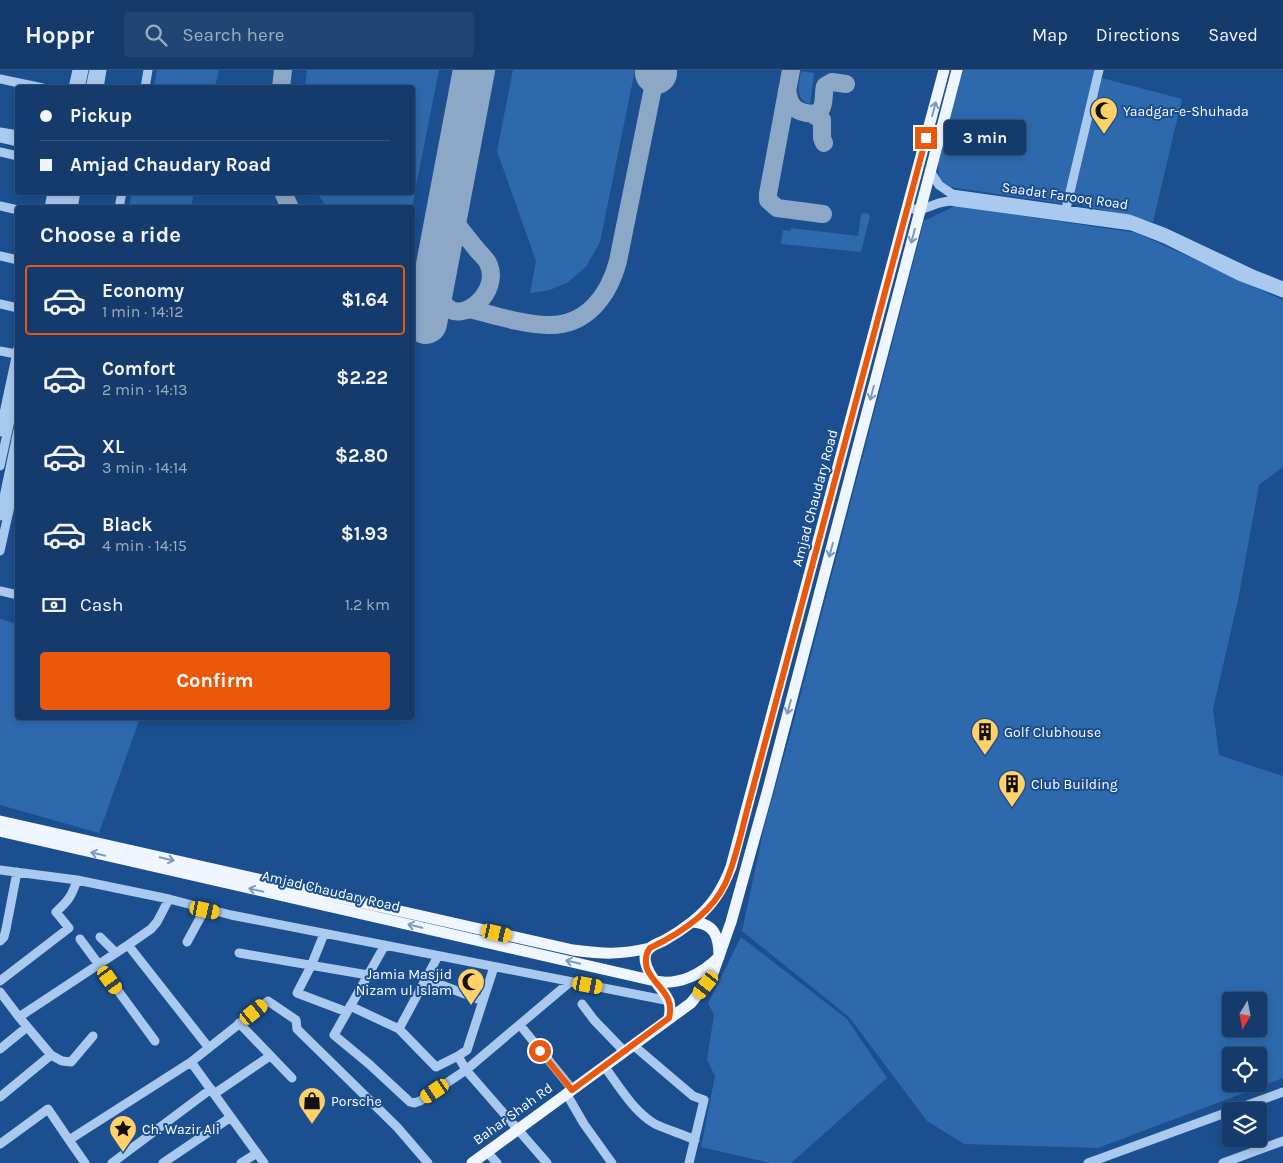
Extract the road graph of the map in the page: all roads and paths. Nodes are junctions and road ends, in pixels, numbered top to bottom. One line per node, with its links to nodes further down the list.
1 (77, 70): 11 (street)
2 (84, 70): 12 (street)
3 (94, 70): 13 (street)
4 (102, 70): 14 (street)
5 (148, 70): 15 (street)
6 (944, 70): 26 (main road, Amjad Chaudary Road, one-way to 6)
7 (957, 70): 24 (main road, Amjad Chaudary Road)
8 (1099, 70): 29 (street)
9 (0, 79): 10 (street)
10 (29, 85)
11 (74, 85)
12 (81, 85)
13 (91, 85)
14 (99, 85)
15 (146, 85)
16 (0, 132): 17 (street)
17 (15, 135)
18 (0, 138): 19 (street)
19 (15, 141)
20 (0, 147): 21 (street)
21 (15, 150)
22 (0, 152): 23 (street)
23 (15, 155)
24 (930, 171): 28 (main road, Amjad Chaudary Road); 29 (street, Saadat Farooq Road)
25 (0, 206): 27 (street)
26 (908, 208): 28 (street); 58 (main road, Amjad Chaudary Road)
27 (15, 209)
28 (920, 210): 29 (street, Saadat Farooq Road); 70 (main road, Amjad Chaudary Road, one-way to 70)
29 (1066, 213): 32 (street, Saadat Farooq Road); 33 (street, Saadat Farooq Road)
30 (0, 256): 31 (street)
31 (15, 259)
32 (1283, 286)
33 (1283, 293)
34 (0, 304): 35 (street)
35 (15, 307)
36 (0, 351): 37 (street)
37 (15, 351)
38 (15, 358): 40 (street)
39 (15, 398): 43 (street)
40 (3, 399): 41 (street)
41 (0, 432)
42 (15, 444): 45 (street)
43 (0, 466)
44 (15, 484): 46 (street)
45 (0, 516)
46 (0, 551)
47 (0, 591): 48 (street)
48 (15, 594)
49 (0, 817): 52 (street)
50 (0, 821): 52 (main road, Amjad Chaudary Road)
51 (0, 831): 77 (main road, Amjad Chaudary Road, one-way to 51)
52 (43, 831): 66 (main road, Amjad Chaudary Road, one-way to 66)
53 (0, 870): 54 (street)
54 (17, 872): 55 (street); 62 (street)
55 (76, 880): 56 (street); 76 (street)
56 (169, 899): 57 (street); 64 (street)
57 (205, 910): 59 (street); 63 (street)
58 (692, 922): 66 (main road, Amjad Chaudary Road); 70 (main road)
59 (324, 934): 65 (street); 72 (street)
60 (100, 937): 67 (street)
61 (80, 939): 71 (street)
62 (0, 941)
63 (187, 942)
64 (128, 945): 67 (street); 92 (street)
65 (385, 945): 69 (street); 74 (street)
66 (650, 948): 77 (main road)
67 (116, 953): 71 (street)
68 (239, 953): 72 (street)
69 (438, 956): 73 (street); 75 (street)
70 (719, 957): 77 (main road, Amjad Chaudary Road); 85 (main road, Amjad Chaudary Road)
71 (99, 964): 84 (street); 91 (street)
72 (311, 966): 74 (street); 83 (street)
73 (494, 967): 78 (street); 80 (street)
74 (368, 975): 83 (street)
75 (426, 979): 80 (street); 89 (street)
76 (0, 981)
77 (655, 981): 81 (main road)
78 (570, 982): 81 (street); 87 (street)
79 (0, 992): 84 (street)
80 (483, 1001): 97 (street)
81 (670, 1001): 85 (main road)
82 (582, 1004): 93 (street)
83 (349, 1009): 89 (street); 100 (street)
84 (19, 1017): 88 (street)
85 (669, 1018): 93 (main road, Bahar Shah Rd)
86 (239, 1024): 92 (street); 96 (street); 119 (street)
87 (520, 1025): 100 (street); 103 (street)
88 (27, 1027): 94 (street); 95 (street)
89 (399, 1029): 97 (street)
90 (93, 1036): 95 (street)
91 (155, 1040)
92 (209, 1048): 98 (street)
93 (629, 1048): 99 (main road, Bahar Shah Rd); 109 (street)
94 (0, 1049)
95 (51, 1055): 105 (street)
96 (270, 1056): 101 (street); 102 (street)
97 (458, 1056): 100 (street)
98 (191, 1062): 102 (street); 108 (street)
99 (604, 1066): 103 (main road, Bahar Shah Rd); 109 (street)
100 (466, 1070): 107 (street)
101 (292, 1078)
102 (212, 1092): 106 (street); 115 (street)
103 (569, 1092): 107 (main road, Bahar Shah Rd); 123 (street)
104 (1283, 1092): 125 (street)
105 (0, 1097)
106 (230, 1117): 113 (street); 116 (street)
107 (517, 1130): 112 (main road, Bahar Shah Rd); 122 (street)
108 (69, 1140): 111 (street); 114 (street)
109 (695, 1140): 124 (street)
110 (1283, 1141): 126 (street)
111 (0, 1144)
112 (487, 1152): 120 (main road, Bahar Shah Rd); 121 (street)
113 (257, 1153): 117 (street); 118 (street)
114 (84, 1163)
115 (112, 1163)
116 (163, 1163)
117 (241, 1163)
118 (264, 1163)
119 (428, 1163)
120 (472, 1163)
121 (497, 1163)
122 (547, 1163)
123 (612, 1163)
124 (689, 1163)
125 (1088, 1163)
126 (1223, 1163)

